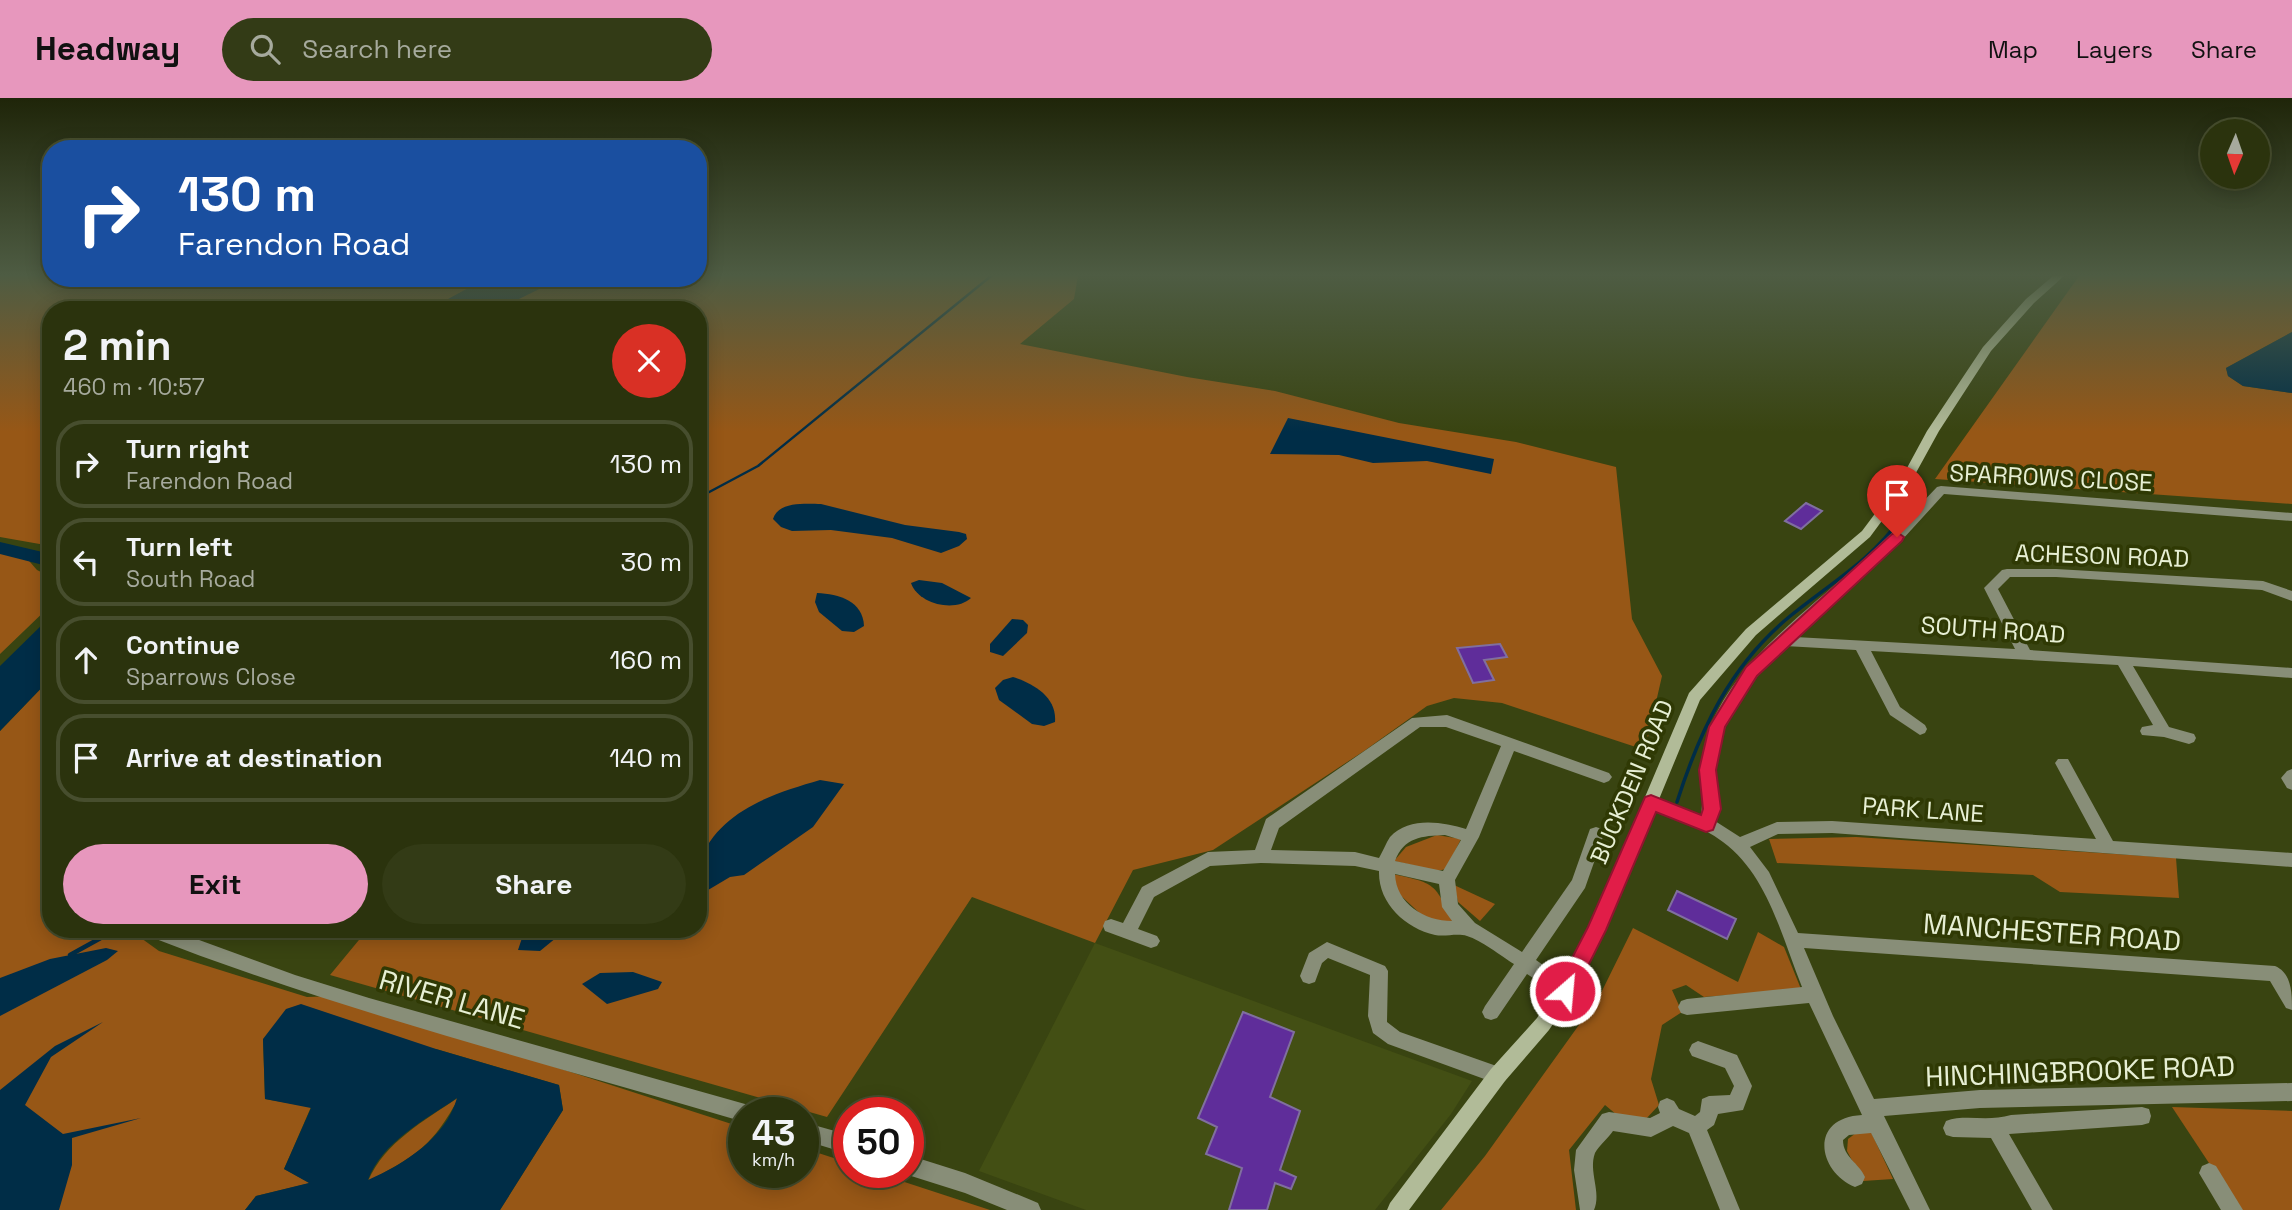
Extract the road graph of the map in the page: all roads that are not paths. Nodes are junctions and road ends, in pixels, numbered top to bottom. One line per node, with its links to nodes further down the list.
1 (2006, 328): 18 (main road, BUCKDEN ROAD)
2 (2292, 517): 4 (street, SPARROWS CLOSE)
3 (2292, 596): 6 (street, ACHESON ROAD)
4 (1782, 641): 5 (street, SOUTH ROAD); 19 (street)
5 (1860, 644): 6 (street, SOUTH ROAD); 9 (street)
6 (2026, 656): 7 (street, SOUTH ROAD)
7 (2122, 660): 8 (street, SOUTH ROAD); 11 (street)
8 (2292, 673)
9 (1920, 729)
10 (2147, 731): 11 (street)
11 (2164, 731): 12 (street)
12 (2189, 738)
13 (1510, 743): 16 (street); 21 (street); 24 (street)
14 (2063, 763): 23 (street)
15 (2292, 775): 17 (street)
16 (1604, 777)
17 (2292, 783)
18 (1651, 802): 19 (street); 36 (main road, BUCKDEN ROAD)
19 (1706, 825): 22 (street)
20 (1597, 834): 34 (street)
21 (1471, 837): 26 (street); 27 (street)
22 (1738, 845): 23 (street, PARK LANE); 32 (street)
23 (2108, 846): 25 (street, PARK LANE)
24 (1261, 856): 26 (street); 30 (street)
25 (2292, 860)
26 (1385, 865): 27 (street); 29 (street)
27 (1447, 879): 29 (street)
28 (1111, 926): 30 (street)
29 (1469, 928): 34 (street)
30 (1128, 932): 33 (street)
31 (173, 938): 44 (street, RIVER LANE)
32 (1793, 940): 37 (street); 38 (street, MANCHESTER ROAD)
33 (1151, 941)
34 (1526, 963): 36 (street); 40 (street)
35 (1309, 976): 42 (street)
36 (1565, 991): 42 (main road, BUCKDEN ROAD)
37 (1814, 994): 39 (street); 45 (street)
38 (2292, 1002)
39 (1688, 1007)
40 (1491, 1012)
41 (1698, 1050): 47 (street)
42 (1498, 1074): 55 (main road, BUCKDEN ROAD)
43 (2292, 1092): 45 (street, HINCHINGBROOKE ROAD)
44 (728, 1108)
45 (1874, 1116): 52 (street, HINCHINGBROOKE ROAD); 57 (street)
46 (2142, 1116): 49 (street)
47 (1696, 1126): 53 (street); 56 (street)
48 (1953, 1128): 49 (street)
49 (1996, 1129): 58 (street)
50 (924, 1170): 54 (street)
51 (2209, 1173): 59 (street)
52 (1855, 1177)
53 (1587, 1204)
54 (1031, 1210)
55 (1397, 1210)
56 (1730, 1210)
57 (1920, 1210)
58 (2043, 1210)
59 (2234, 1210)

